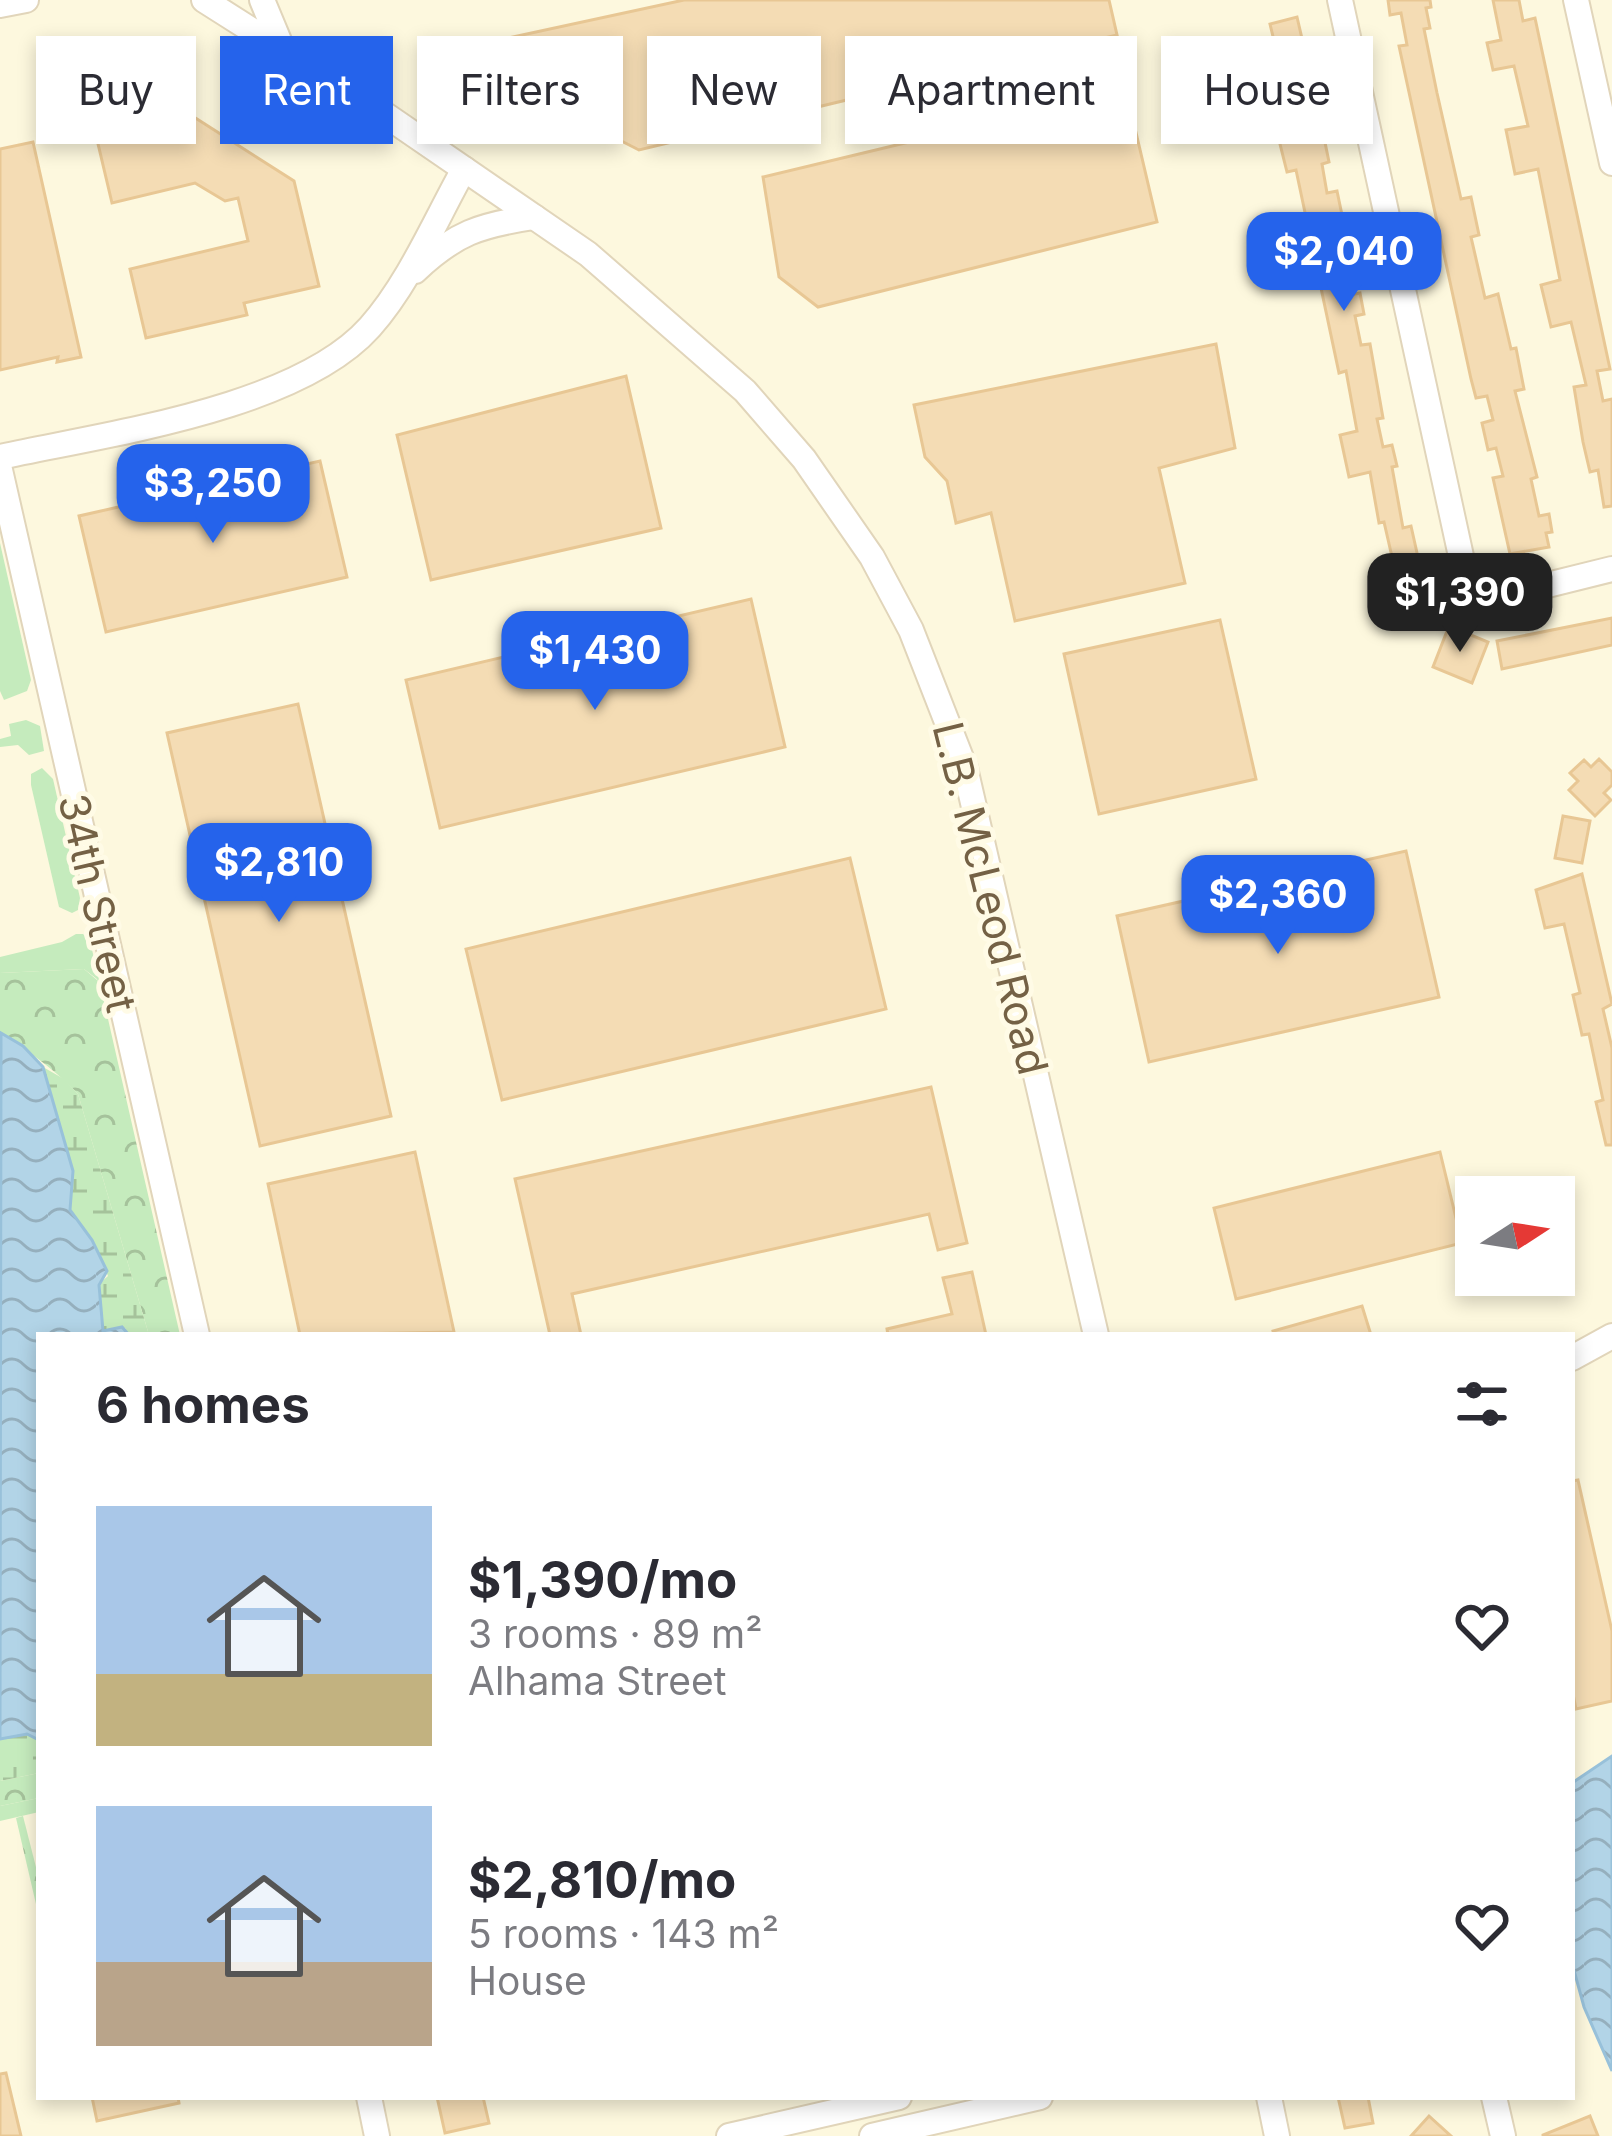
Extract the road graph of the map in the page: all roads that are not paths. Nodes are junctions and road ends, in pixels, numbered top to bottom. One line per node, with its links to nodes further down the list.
1 (26, 0): 6 (street)
2 (204, 0): 7 (street, L.B. McLeod Road)
3 (262, 0): 8 (street)
4 (1340, 0): 16 (street)
5 (1576, 0): 10 (street)
6 (0, 5)
7 (262, 36)
8 (277, 36)
9 (393, 122): 11 (street, L.B. McLeod Road)
10 (1612, 164)
11 (464, 169): 12 (street, L.B. McLeod Road); 13 (street)
12 (534, 217): 13 (street); 18 (street, L.B. McLeod Road)
13 (397, 290): 14 (street)
14 (0, 457)
15 (0, 470): 17 (street, 34th Street)
16 (1612, 569)
17 (196, 1332)
18 (1095, 1332)
19 (1612, 1336): 20 (street)
20 (1575, 1356)
21 (369, 2100): 27 (street)
22 (886, 2100): 28 (street)
23 (919, 2100): 29 (street)
24 (1027, 2100): 30 (street)
25 (1270, 2100): 31 (street)
26 (1495, 2100): 32 (street)
27 (377, 2136)
28 (729, 2136)
29 (791, 2136)
30 (872, 2136)
31 (1276, 2136)
32 (1503, 2136)

